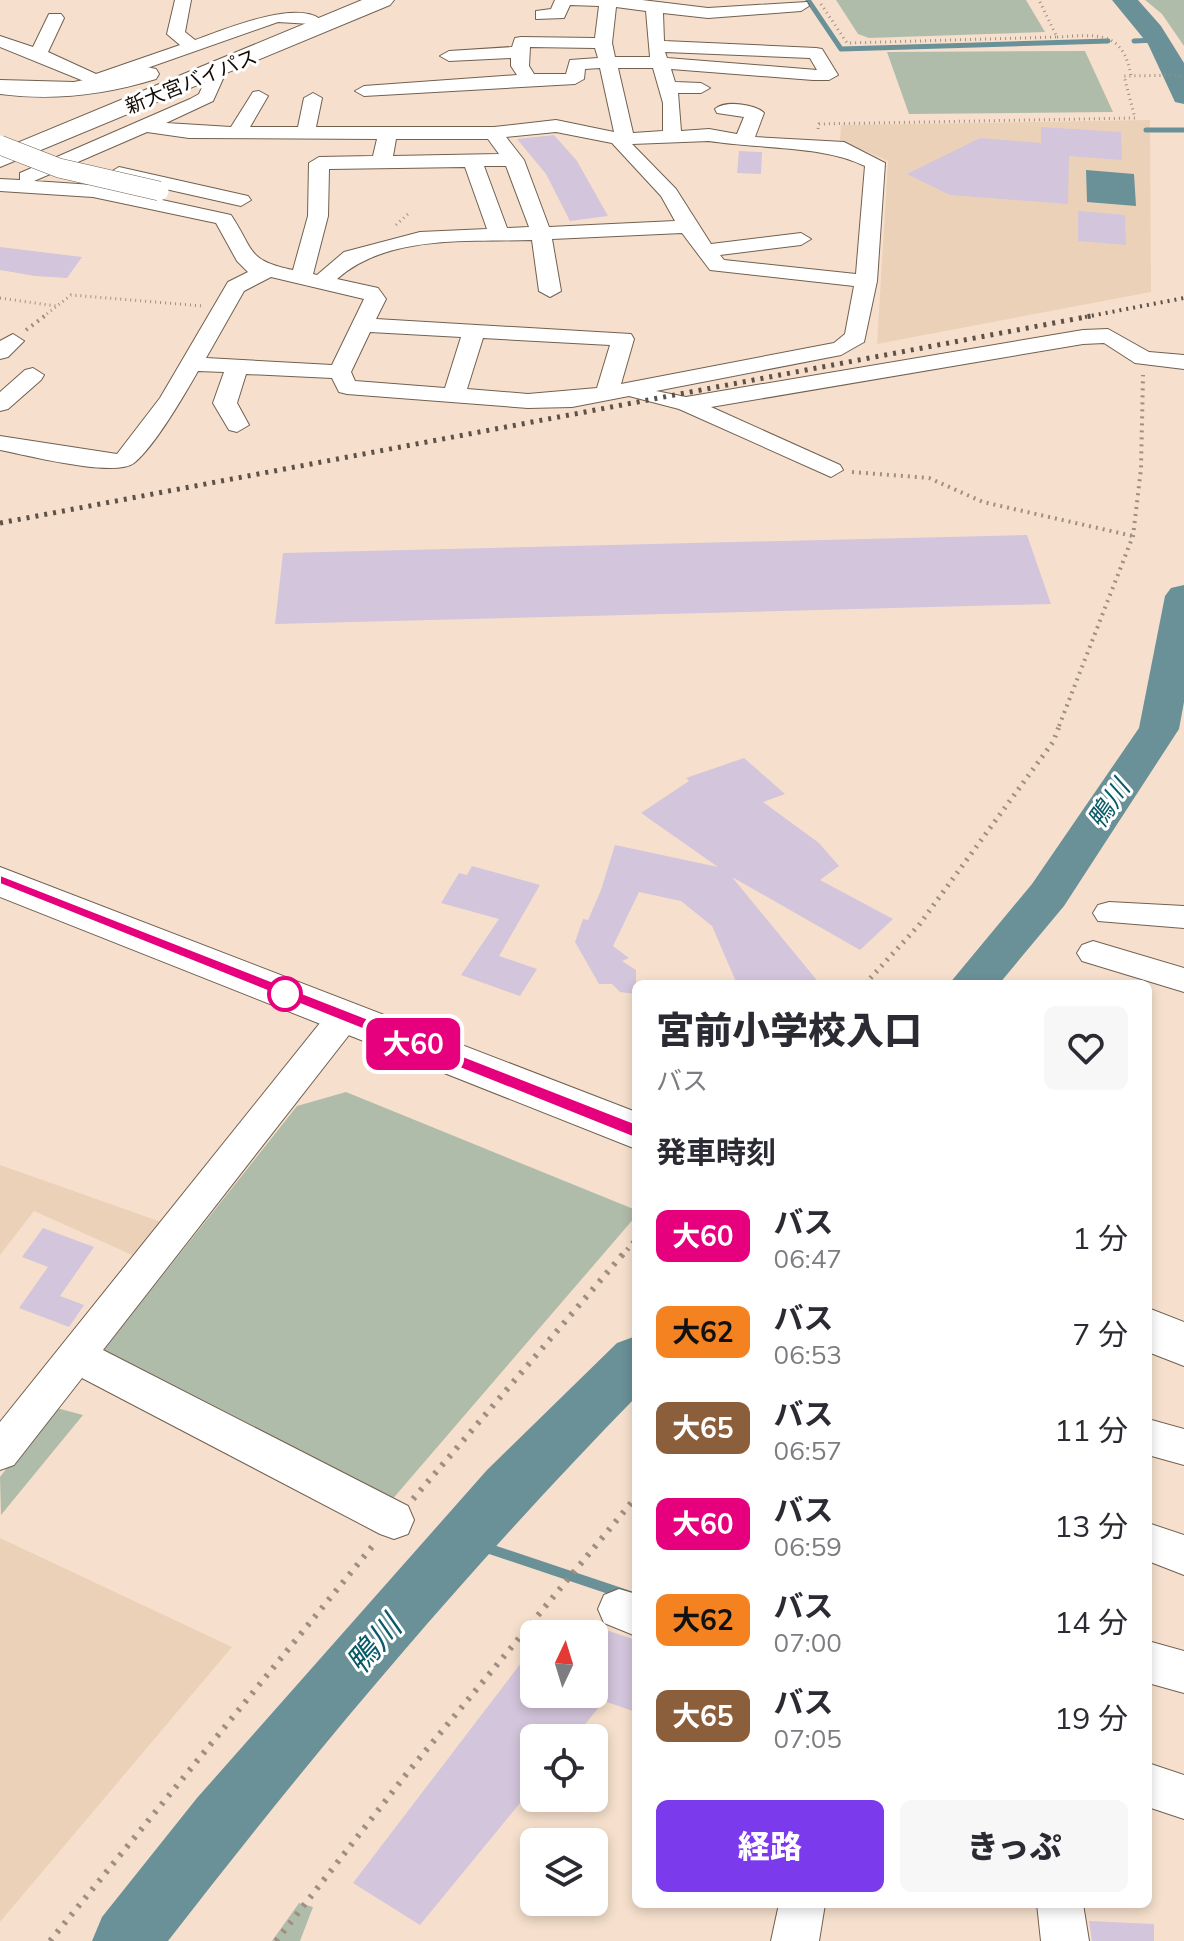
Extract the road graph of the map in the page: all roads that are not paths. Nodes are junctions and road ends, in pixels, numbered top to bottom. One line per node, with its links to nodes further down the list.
1 (183, 0): 14 (street)
2 (254, 0): 11 (street)
3 (355, 0): 11 (highway, 新大宮バイパス)
4 (382, 0): 20 (highway, 新大宮バイパス)
5 (567, 0): 6 (street); 9 (street)
6 (608, 1): 8 (street); 13 (street)
7 (801, 6): 8 (street)
8 (654, 8): 17 (street)
9 (542, 15)
10 (55, 18): 16 (street)
11 (268, 29): 14 (street); 24 (highway); 40 (highway, 新大宮バイパス)
12 (0, 41): 16 (street)
13 (603, 43): 15 (street); 19 (street)
14 (195, 48): 23 (street)
15 (521, 52): 18 (street); 21 (street)
16 (38, 54): 23 (street)
17 (657, 54): 17 (street); 19 (street); 25 (street)
18 (449, 56)
19 (608, 62): 21 (street); 38 (street)
20 (217, 72): 31 (street); 41 (highway, 新大宮バイパス); 47 (highway)
21 (529, 79): 27 (street)
22 (0, 80): 23 (street)
23 (96, 81)
24 (0, 87)
25 (668, 87): 26 (street); 37 (street)
26 (701, 88)
27 (364, 91)
28 (259, 96): 35 (street)
29 (313, 98): 34 (street)
30 (724, 109): 39 (street)
31 (146, 126): 33 (street); 42 (street)
32 (388, 131): 34 (street); 36 (street); 45 (street)
33 (189, 132): 35 (street); 46 (street)
34 (306, 132): 35 (street)
35 (237, 133)
36 (494, 133): 38 (street); 44 (street)
37 (672, 135): 38 (street); 39 (street)
38 (622, 139): 51 (street)
39 (744, 140): 58 (street)
40 (0, 144): 46 (street, bridge)
41 (0, 159)
42 (65, 160): 46 (street); 47 (street)
43 (472, 160): 44 (street); 45 (street); 53 (street)
44 (514, 160): 52 (street)
45 (382, 162): 57 (street)
46 (165, 175): 49 (street); 50 (street)
47 (12, 178): 48 (street); 50 (street)
48 (0, 185)
49 (241, 200)
50 (224, 219): 56 (street)
51 (688, 227): 52 (street); 55 (street)
52 (543, 232): 53 (street); 59 (street)
53 (499, 234): 57 (street)
54 (801, 239): 55 (street)
55 (705, 251): 58 (street)
56 (267, 271): 57 (street); 63 (street)
57 (311, 281): 60 (street)
58 (866, 281): 67 (street)
59 (550, 291)
60 (361, 325): 61 (street); 65 (street)
61 (474, 331): 67 (street); 68 (street)
62 (1184, 362): 70 (street)
63 (192, 364): 64 (street); 72 (street)
64 (237, 368): 65 (street); 71 (street)
65 (340, 372): 68 (street)
66 (33, 375): 69 (street)
67 (615, 392): 68 (street); 70 (street)
68 (454, 395)
69 (0, 404)
70 (686, 404): 73 (street)
71 (237, 425)
72 (0, 443)
73 (831, 470)
74 (0, 881): 79 (main road)
75 (1109, 913): 76 (street)
76 (1184, 917)
77 (1093, 953): 78 (street)
78 (1184, 980)
79 (344, 1017): 80 (main road); 83 (street)
80 (632, 1129)
81 (1152, 1332): 82 (main road)
82 (1184, 1344)
83 (77, 1356): 86 (street); 87 (street)
84 (1152, 1438): 85 (street)
85 (1184, 1447)
86 (0, 1452)
87 (394, 1520)
88 (1152, 1543): 89 (street)
89 (1184, 1555)
90 (1152, 1663): 91 (street)
91 (1184, 1672)
92 (1152, 1786): 93 (street)
93 (1184, 1797)
94 (801, 1908): 96 (street)
95 (1061, 1908): 97 (street)
96 (795, 1941)
97 (1065, 1941)

